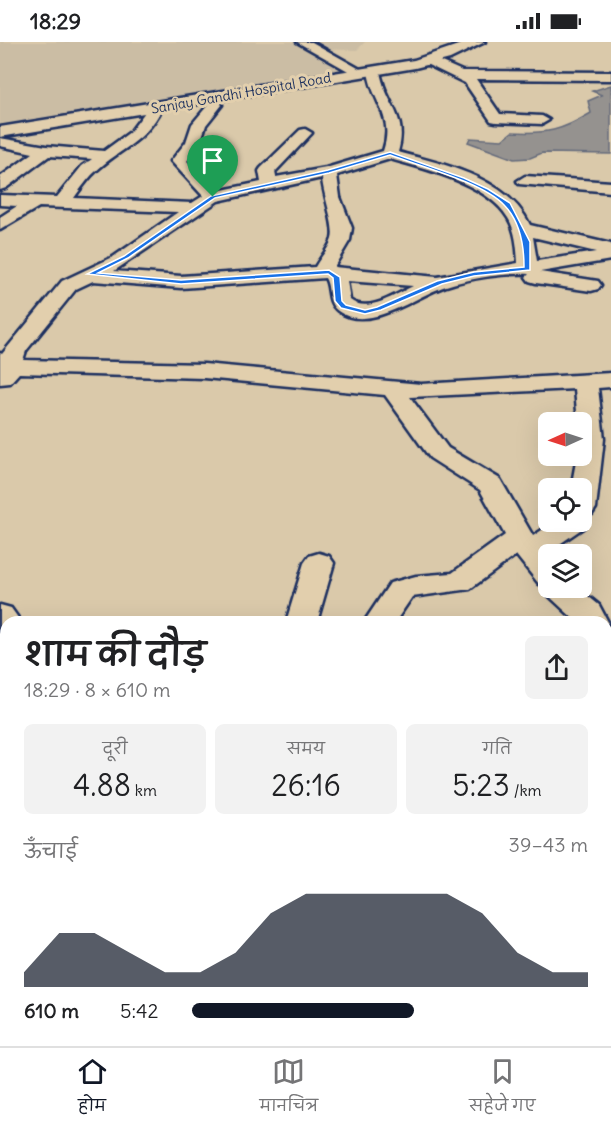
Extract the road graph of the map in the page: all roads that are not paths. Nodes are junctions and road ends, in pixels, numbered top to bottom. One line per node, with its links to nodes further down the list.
1 (303, 42): 4 (street)
2 (478, 42): 3 (main road, Sanjay Gandhi Hospital Road)
3 (428, 60): 4 (main road, Sanjay Gandhi Hospital Road); 5 (street)
4 (371, 68): 7 (main road, Sanjay Gandhi Hospital Road); 14 (street)
5 (461, 75): 6 (street); 9 (street)
6 (611, 76)
7 (209, 98): 8 (main road, Sanjay Gandhi Hospital Road); 21 (street)
8 (156, 108): 10 (main road, Sanjay Gandhi Hospital Road); 15 (street)
9 (542, 120)
10 (0, 132)
11 (306, 133): 18 (street)
12 (0, 142): 13 (street)
13 (46, 151): 15 (street); 19 (street)
14 (390, 154): 16 (street); 27 (street)
15 (107, 156): 24 (street)
16 (329, 172): 18 (street); 31 (street)
17 (525, 181): 20 (street)
18 (278, 183): 21 (street)
19 (0, 185)
20 (611, 187)
21 (213, 197): 25 (street)
22 (0, 200): 23 (street)
23 (36, 201): 24 (street); 26 (street)
24 (62, 202): 25 (street)
25 (195, 208): 32 (street)
26 (0, 225)
27 (522, 229): 28 (street); 29 (street)
28 (611, 252): 29 (street)
29 (528, 268): 30 (street)
30 (498, 271): 33 (street); 34 (street)
31 (328, 273): 32 (street); 33 (street); 33 (street)
32 (91, 274): 35 (street)
33 (439, 282)
34 (591, 285)
35 (4, 368): 38 (street)
36 (611, 380): 37 (street)
37 (585, 381): 38 (street); 39 (street)
38 (393, 390): 41 (street)
39 (586, 478)
40 (552, 532): 41 (street)
41 (524, 545): 43 (street); 46 (street)
42 (319, 563): 45 (street)
43 (538, 563)
44 (570, 598): 47 (street)
45 (303, 616)
46 (383, 616)
47 (589, 616)

